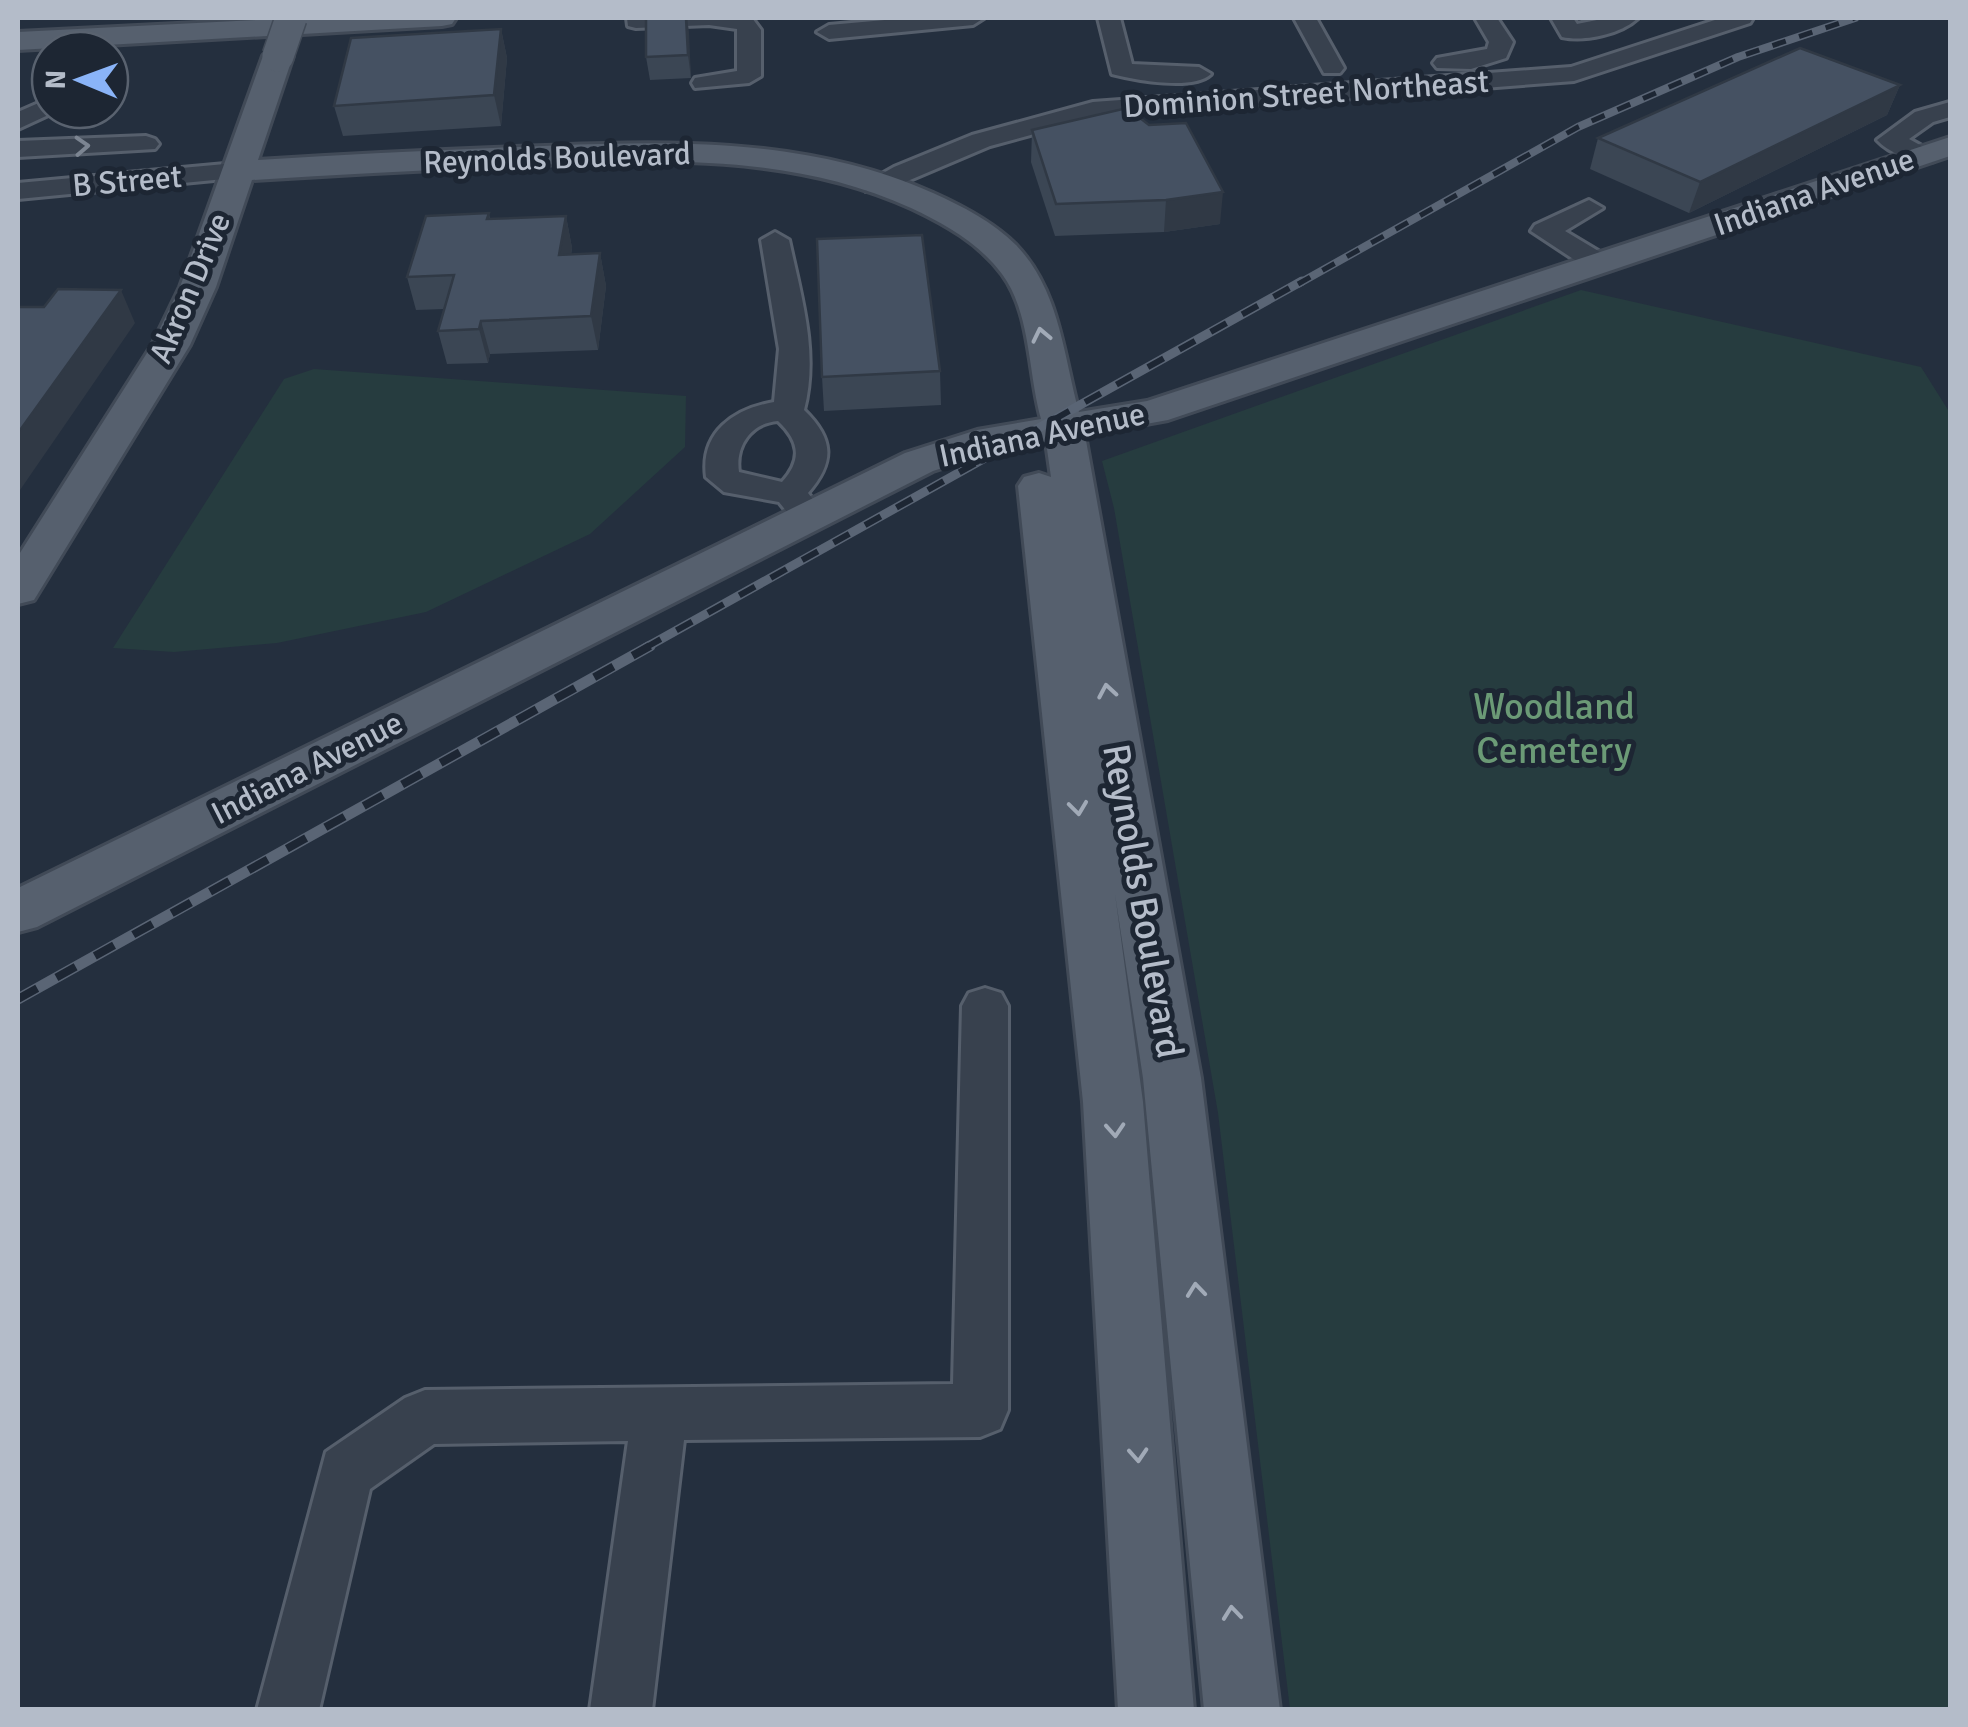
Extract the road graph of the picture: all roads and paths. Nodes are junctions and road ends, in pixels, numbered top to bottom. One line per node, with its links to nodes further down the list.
1 (353, 18): 11 (main road)
2 (442, 18): 11 (main road)
3 (708, 18): 12 (street); 16 (street)
4 (973, 18): 13 (street)
5 (1109, 18): 15 (street)
6 (1305, 18): 7 (street)
7 (1486, 18)
8 (1562, 18): 9 (street)
9 (1626, 18)
10 (1742, 18): 22 (street, Dominion Street Northeast)
11 (296, 20): 14 (main road); 21 (main road, Akron Drive, bridge)
12 (636, 21)
13 (829, 32)
14 (18, 42)
15 (1221, 73)
16 (704, 83)
17 (1950, 109): 20 (street)
18 (146, 144): 19 (street, one-way to 18)
19 (18, 148)
20 (1938, 151): 26 (main road, Indiana Avenue)
21 (236, 171): 22 (main road, Reynolds Boulevard); 23 (street, B Street); 30 (main road, Akron Drive)
22 (874, 186): 28 (main road, Reynolds Boulevard)
23 (18, 192)
24 (1589, 208): 26 (street)
25 (775, 240): 27 (street)
26 (1600, 264): 28 (main road, Indiana Avenue)
27 (787, 412): 29 (street); 29 (street)
28 (1047, 431): 29 (main road, Indiana Avenue); 36 (main road, Reynolds Boulevard, one-way to 36); 37 (main road, Reynolds Boulevard, one-way to 28)
29 (800, 505): 31 (main road, Indiana Avenue)
30 (18, 590)
31 (18, 912)
32 (985, 1006): 33 (street)
33 (660, 1414): 34 (street); 35 (street)
34 (288, 1710)
35 (621, 1710)
36 (1156, 1710)
37 (1242, 1710)

